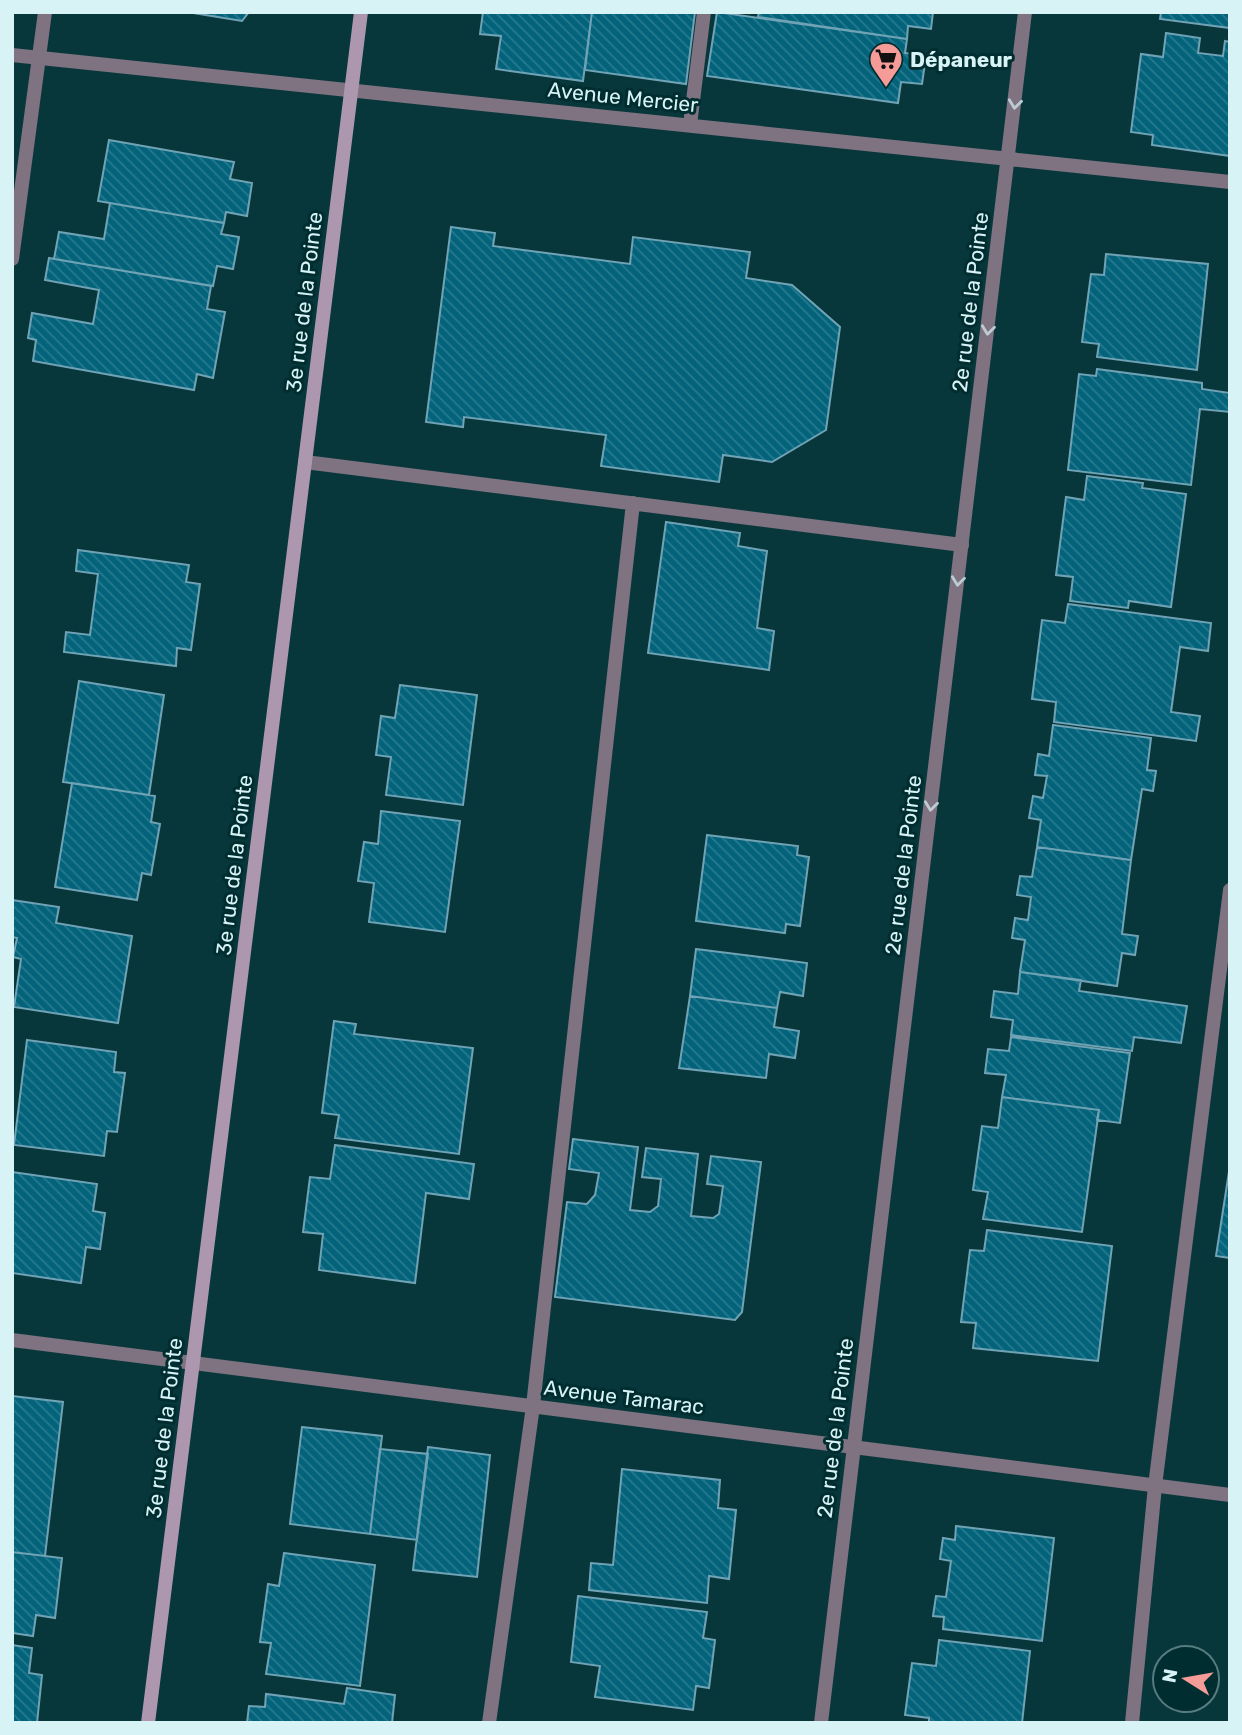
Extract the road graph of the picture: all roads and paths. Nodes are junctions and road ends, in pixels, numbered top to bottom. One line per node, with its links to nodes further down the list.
1 (45, 12): 6 (street)
2 (361, 12): 7 (street, 3e rue de la Pointe)
3 (704, 12): 8 (street)
4 (1025, 12): 9 (street, 2e rue de la Pointe, one-way to 9)
5 (12, 54): 6 (street, Avenue Mercier)
6 (40, 57): 7 (street, Avenue Mercier); 11 (street)
7 (351, 90): 8 (street, Avenue Mercier); 12 (street, 3e rue de la Pointe)
8 (691, 125): 9 (street, Avenue Mercier)
9 (1008, 159): 10 (street, Avenue Mercier); 14 (street, 2e rue de la Pointe, one-way to 14)
10 (1230, 182)
11 (12, 259)
12 (305, 462): 13 (street); 17 (street, 3e rue de la Pointe)
13 (634, 503): 14 (street); 18 (street)
14 (962, 545): 19 (street, 2e rue de la Pointe, one-way to 19)
15 (1230, 890): 20 (street)
16 (12, 1340): 17 (street, Avenue Tamarac)
17 (193, 1363): 18 (street, Avenue Tamarac); 22 (street, 3e rue de la Pointe)
18 (533, 1406): 19 (street, Avenue Tamarac); 23 (street)
19 (854, 1447): 20 (street, Avenue Tamarac); 24 (street, 2e rue de la Pointe)
20 (1156, 1486): 21 (street, Avenue Tamarac); 25 (street)
21 (1230, 1495)
22 (148, 1723)
23 (489, 1723)
24 (821, 1723)
25 (1132, 1723)

